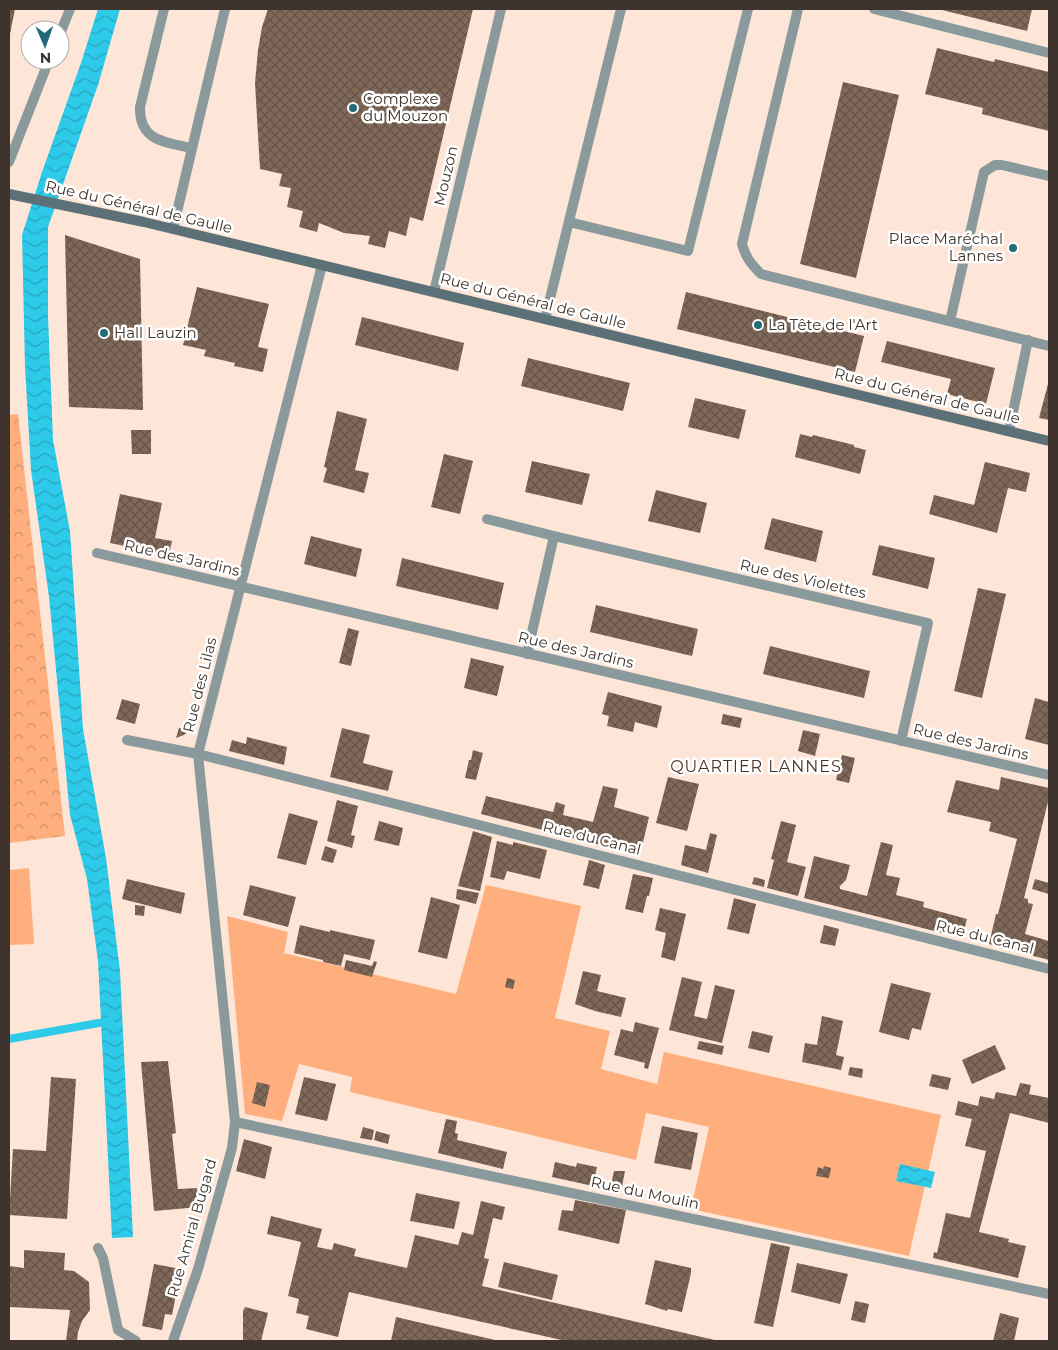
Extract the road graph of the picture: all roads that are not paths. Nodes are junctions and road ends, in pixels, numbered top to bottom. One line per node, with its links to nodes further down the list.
1 (164, 9): 10 (street)
2 (225, 9): 10 (street)
3 (501, 9): 17 (street, Mouzon)
4 (621, 9): 14 (street)
5 (748, 9): 14 (street)
6 (798, 9): 19 (street)
7 (874, 9): 8 (street)
8 (1049, 53)
9 (45, 70): 11 (street)
10 (192, 148): 15 (street)
11 (9, 162)
12 (1049, 176): 19 (street)
13 (11, 195): 15 (street, Rue du Général de Gaulle)
14 (568, 222): 18 (street)
15 (173, 229): 16 (street, Rue du Général de Gaulle)
16 (322, 265): 17 (street, Rue du Général de Gaulle); 27 (street, Rue des Lilas)
17 (434, 292): 18 (street, Rue du Général de Gaulle)
18 (545, 319): 22 (street, Rue du Général de Gaulle)
19 (950, 321): 20 (street)
20 (1028, 340): 21 (street); 22 (street)
21 (1049, 346)
22 (1009, 431): 23 (street, Rue du Général de Gaulle)
23 (1049, 441)
24 (487, 519): 25 (street, Rue des Violettes)
25 (554, 536): 28 (street); 30 (street, Rue des Violettes)
26 (97, 553): 27 (street, Rue des Jardins)
27 (240, 587): 28 (street, Rue des Jardins); 31 (street, Rue des Lilas)
28 (527, 654): 30 (street, Rue des Jardins)
29 (127, 740): 31 (street, Rue du Canal)
30 (901, 741): 32 (street, Rue des Jardins)
31 (198, 754): 33 (street, Rue du Canal); 34 (street, Rue des Lilas)
32 (1049, 775)
33 (1049, 969)
34 (235, 1122): 36 (street, Rue du Moulin); 38 (street, Rue Amiral Bugard)
35 (98, 1248): 37 (street)
36 (1049, 1294)
37 (136, 1341)
38 (173, 1341)

